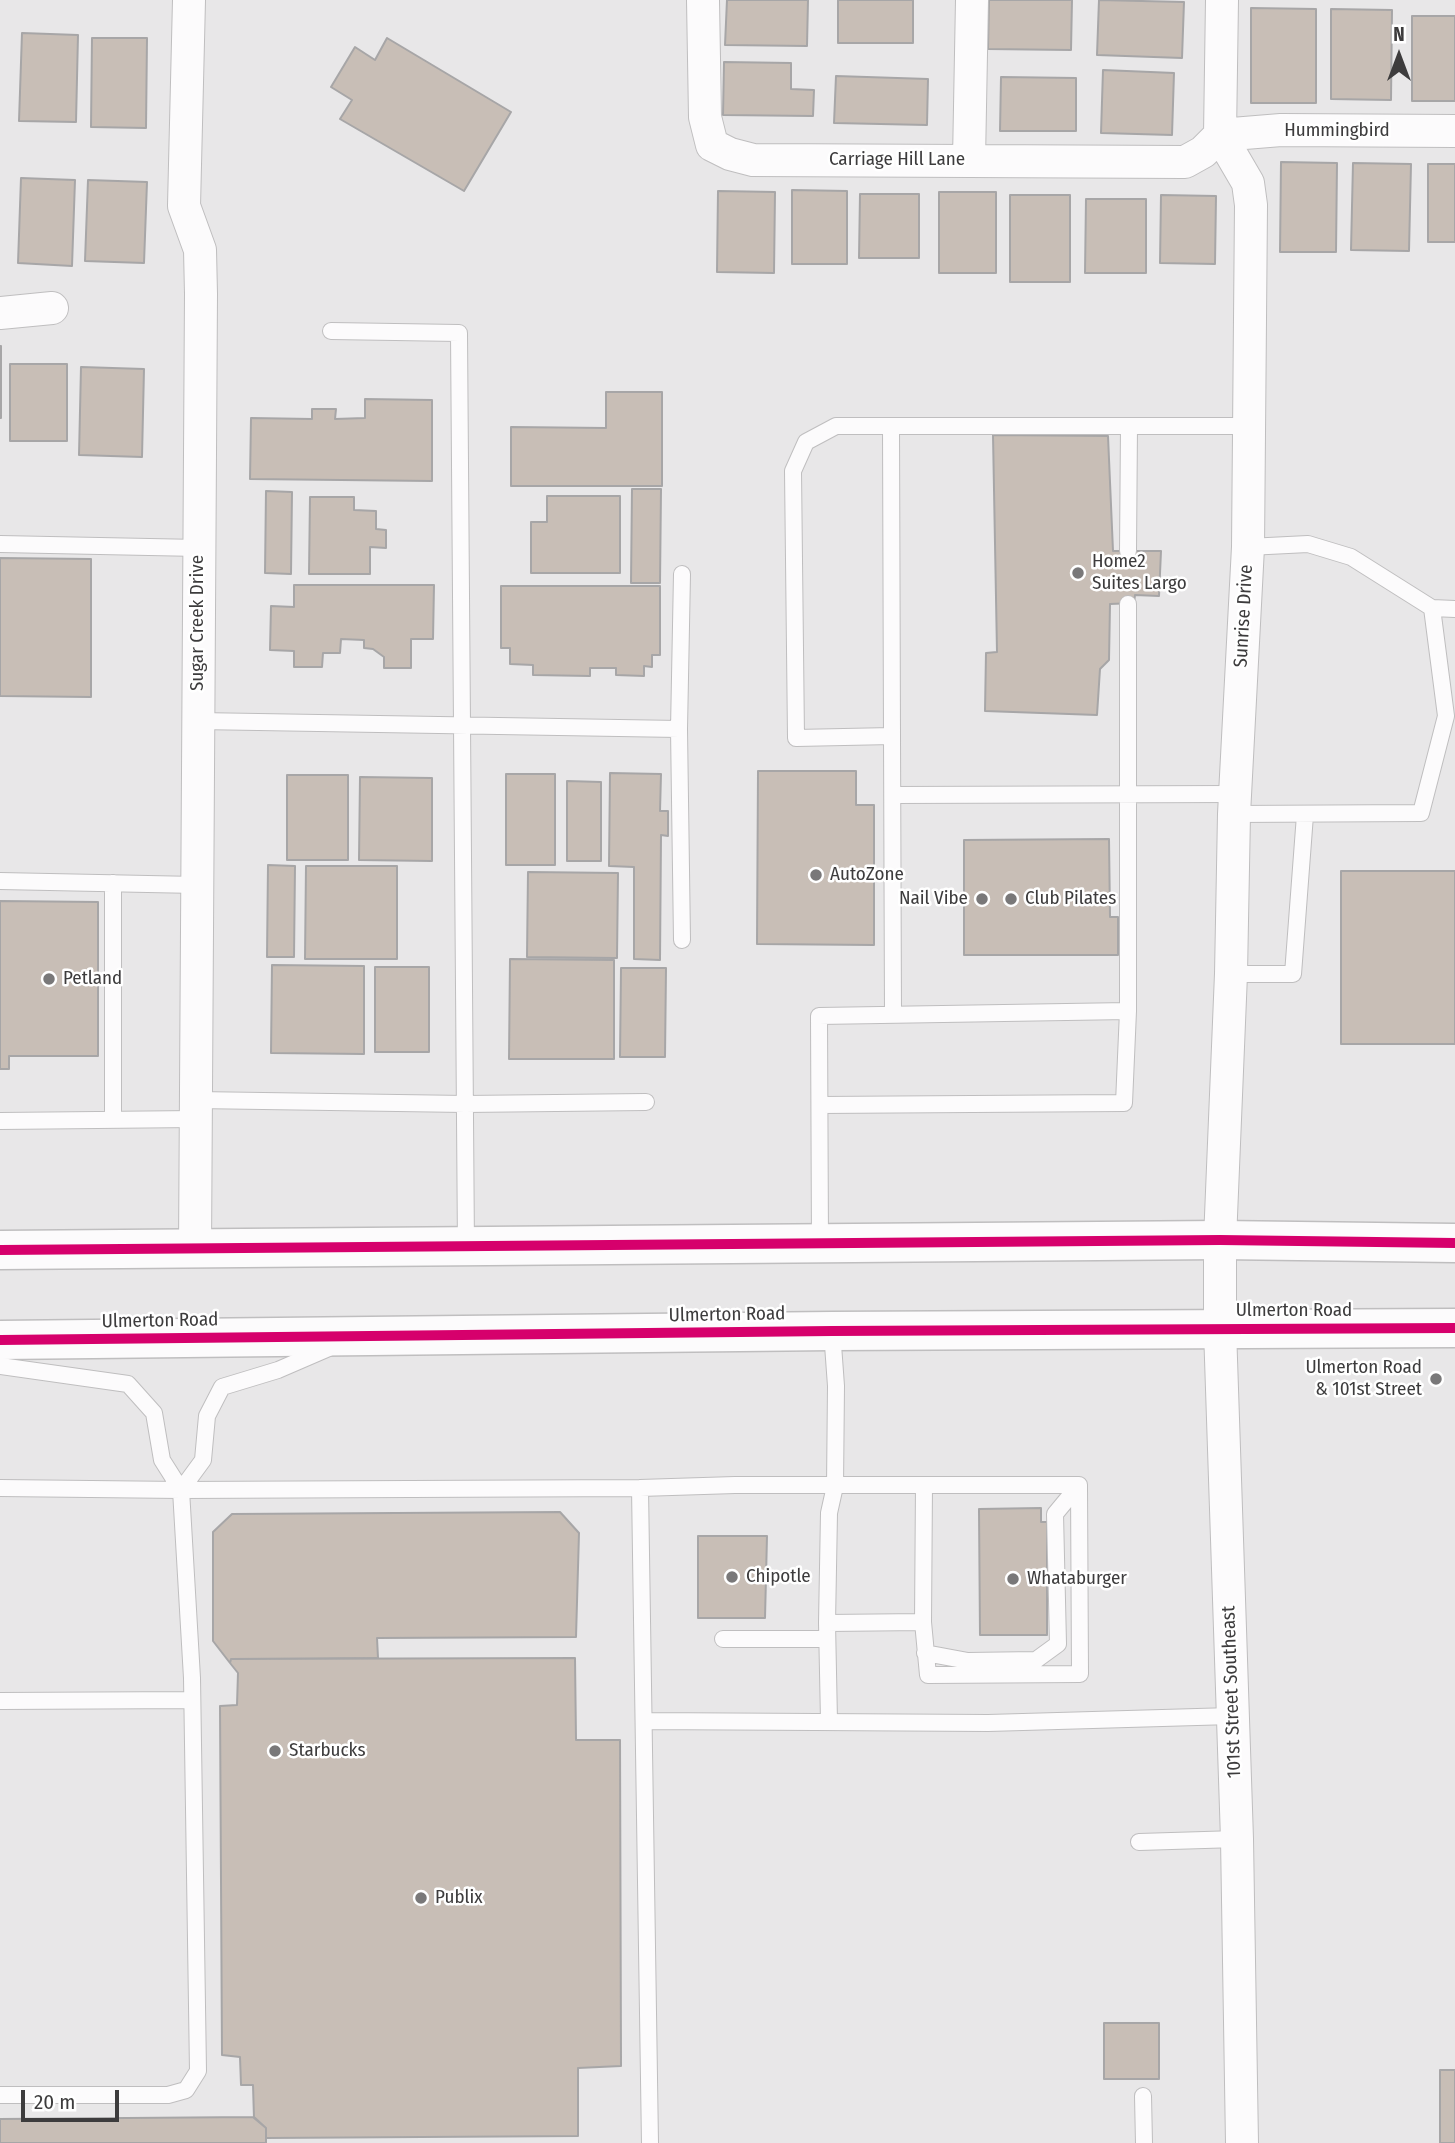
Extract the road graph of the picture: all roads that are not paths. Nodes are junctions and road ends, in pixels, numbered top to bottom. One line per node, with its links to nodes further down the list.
1 (188, 0): 16 (street, Sugar Creek Drive)
2 (703, 0): 7 (street, Carriage Hill Lane)
3 (972, 0): 7 (street)
4 (1222, 0): 6 (street)
5 (1455, 131): 6 (street, Hummingbird)
6 (1220, 135): 7 (street, Carriage Hill Lane); 13 (street, Sunrise Drive)
7 (969, 160)
8 (52, 308): 9 (street)
9 (0, 313)
10 (331, 331): 23 (lane)
11 (891, 426): 12 (lane); 25 (lane); 25 (lane)
12 (1129, 426): 13 (lane); 17 (lane)
13 (1249, 426): 15 (street, Sunrise Drive)
14 (0, 544): 16 (lane)
15 (1248, 547): 20 (lane); 28 (street, Sunrise Drive)
16 (199, 548): 22 (street, Sugar Creek Drive)
17 (1128, 551)
18 (682, 574): 24 (lane)
19 (1128, 604): 26 (lane)
20 (1432, 608): 21 (lane); 29 (lane)
21 (1455, 609)
22 (198, 721): 23 (lane); 32 (street, Sugar Creek Drive)
23 (462, 725): 24 (lane); 38 (lane)
24 (680, 729): 33 (lane)
25 (892, 736): 27 (lane)
26 (1128, 794): 27 (lane); 28 (lane); 35 (lane)
27 (892, 795): 36 (lane)
28 (1235, 804): 29 (lane); 34 (street, Sunrise Drive)
29 (1305, 815): 34 (lane)
30 (0, 881): 31 (lane)
31 (113, 883): 32 (lane); 41 (lane)
32 (197, 885): 40 (street, Sugar Creek Drive)
33 (682, 940)
34 (1231, 974): 43 (street, Sunrise Drive)
35 (1128, 1011): 36 (lane); 39 (lane)
36 (893, 1014): 39 (lane)
37 (646, 1102): 38 (lane)
38 (465, 1104): 40 (lane); 46 (lane)
39 (820, 1105): 45 (lane)
40 (195, 1109): 41 (lane); 47 (street, Sugar Creek Drive)
41 (113, 1119): 42 (lane)
42 (0, 1121)
43 (1220, 1240): 44 (main road); 45 (main road); 50 (street, 101st Street Southeast)
44 (1455, 1242)
45 (820, 1244): 46 (main road)
46 (466, 1247): 47 (main road)
47 (195, 1248): 48 (main road)
48 (0, 1250)
49 (1455, 1328): 50 (main road, Ulmerton Road)
50 (1220, 1329): 51 (main road, Ulmerton Road); 67 (street, 101st Street Southeast)
51 (832, 1331): 52 (main road, Ulmerton Road); 57 (lane)
52 (356, 1337): 53 (main road, Ulmerton Road); 60 (lane)
53 (0, 1340)
54 (0, 1366): 60 (lane)
55 (924, 1485): 56 (lane); 57 (lane); 61 (lane)
56 (1079, 1485): 64 (lane); 64 (lane)
57 (835, 1486): 59 (lane); 62 (lane)
58 (0, 1488): 60 (lane)
59 (640, 1488): 60 (lane); 68 (lane)
60 (181, 1490): 65 (lane)
61 (923, 1622): 62 (lane); 64 (lane)
62 (827, 1631): 63 (lane); 69 (lane)
63 (723, 1639)
64 (925, 1653)
65 (192, 1700): 66 (lane); 72 (lane)
66 (0, 1701)
67 (1232, 1716): 69 (lane); 70 (street, 101st Street Southeast)
68 (644, 1721): 69 (lane); 74 (lane)
69 (829, 1721)
70 (1237, 1839): 71 (lane); 76 (street, 101st Street Southeast)
71 (1139, 1842)
72 (0, 2095)
73 (1143, 2096): 75 (lane)
74 (650, 2143)
75 (1144, 2143)
76 (1242, 2143)

